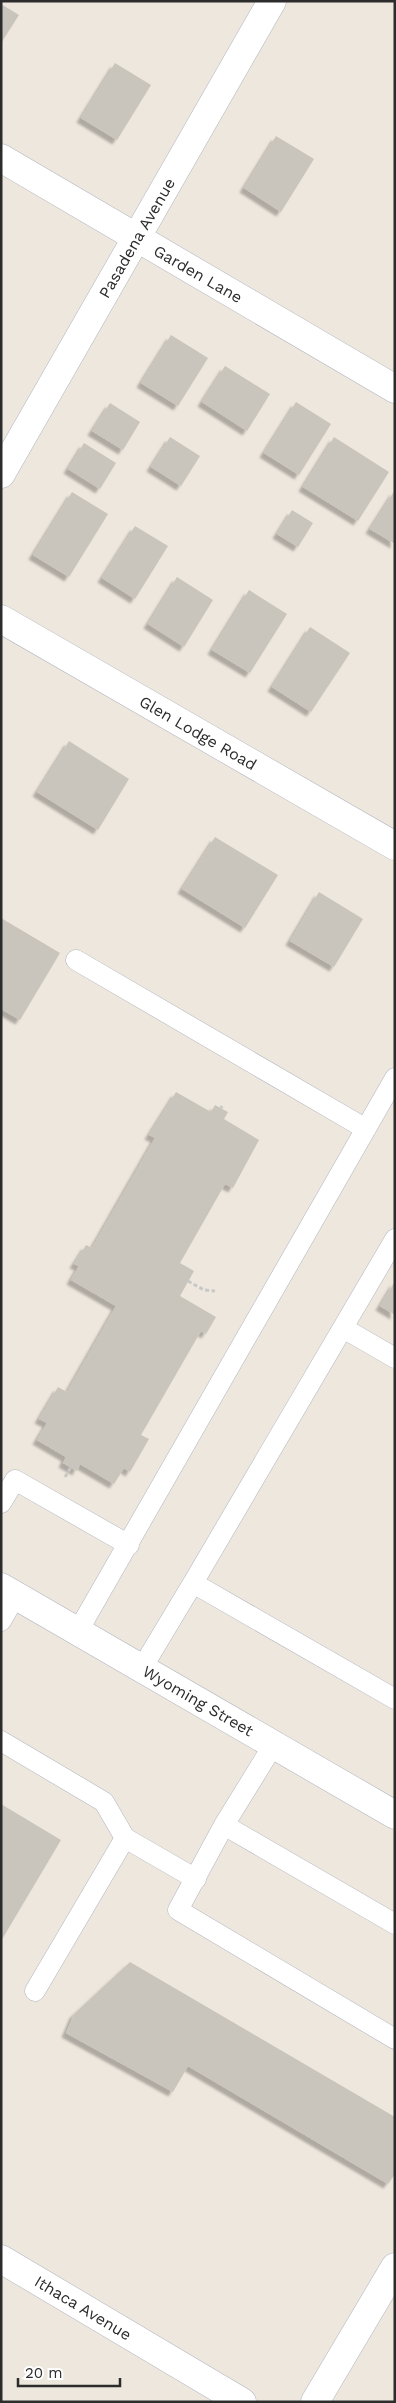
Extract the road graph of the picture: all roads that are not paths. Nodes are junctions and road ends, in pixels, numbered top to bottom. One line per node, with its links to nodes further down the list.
1 (272, 1): 3 (street, Pasadena Avenue)
2 (1, 158): 3 (street, Garden Lane)
3 (137, 238): 4 (street, Garden Lane); 5 (street, Pasadena Avenue)
4 (395, 389)
5 (1, 474)
6 (1, 619): 7 (street, Glen Lodge Road)
7 (395, 846)
8 (76, 960): 10 (lane)
9 (395, 1078): 10 (lane)
10 (366, 1128): 15 (lane)
11 (395, 1239): 12 (lane)
12 (343, 1328): 13 (lane); 16 (lane)
13 (395, 1358)
14 (1, 1503): 15 (lane)
15 (128, 1546): 19 (lane)
16 (193, 1583): 20 (lane); 21 (lane)
17 (9, 1591): 18 (lane); 19 (street, Wyoming Street)
18 (1, 1621)
19 (78, 1631): 20 (street, Wyoming Street)
20 (142, 1668): 23 (street, Wyoming Street)
21 (395, 1699)
22 (1, 1741): 26 (lane)
23 (274, 1744): 24 (street, Wyoming Street); 25 (lane)
24 (395, 1815)
25 (224, 1825): 27 (lane); 28 (lane)
26 (125, 1838): 27 (lane); 29 (lane)
27 (196, 1879): 30 (lane)
28 (395, 1924)
29 (35, 1991)
30 (395, 2039)
31 (1, 2259): 33 (street, Ithaca Avenue)
32 (395, 2267): 34 (street)
33 (242, 2402)
34 (315, 2402)

